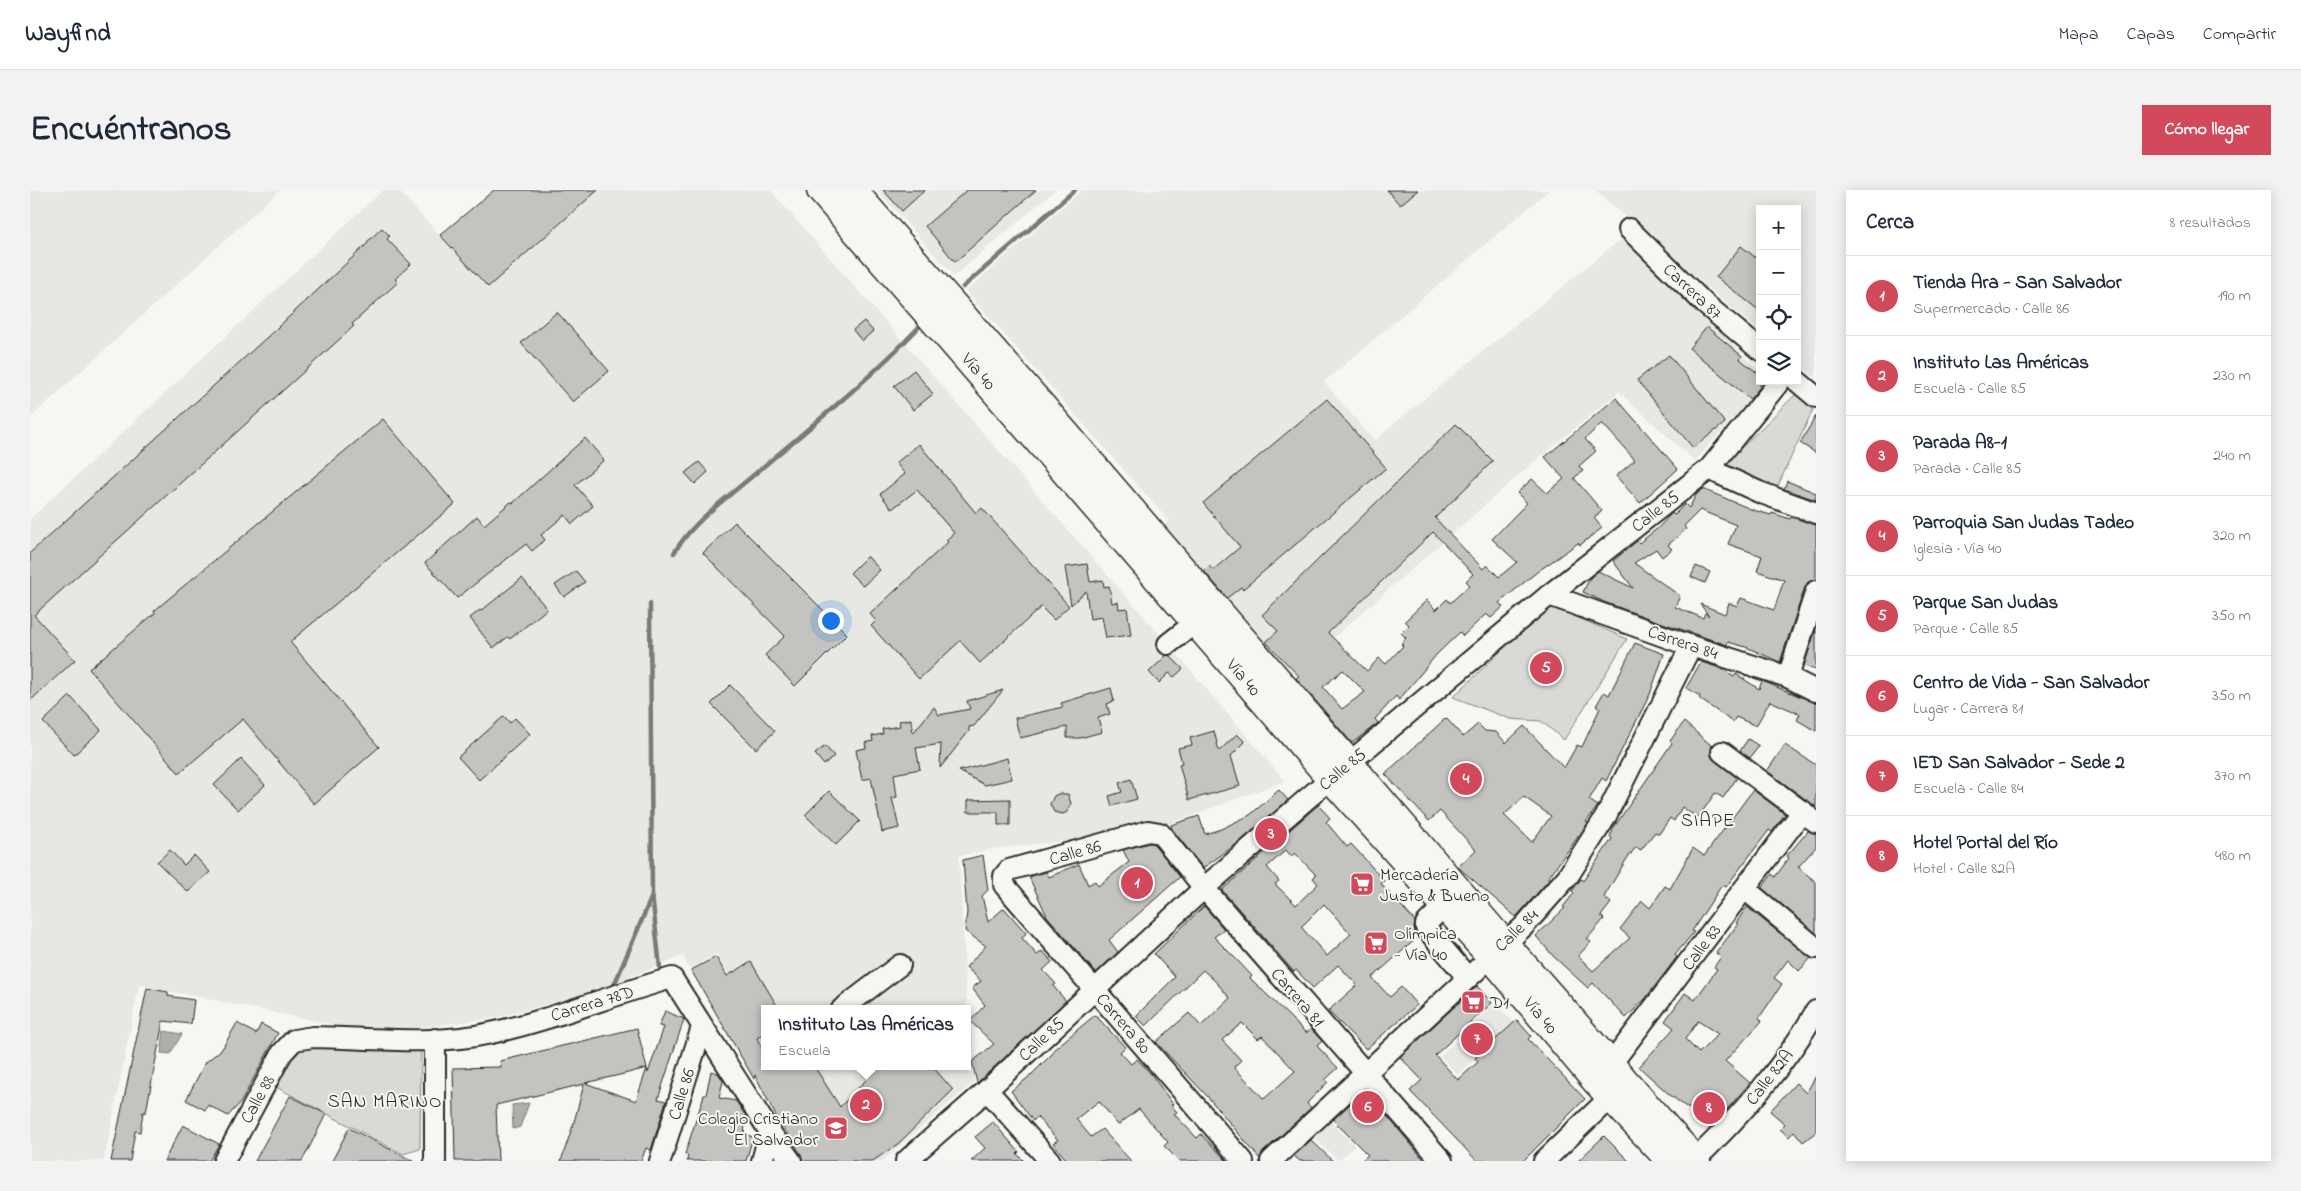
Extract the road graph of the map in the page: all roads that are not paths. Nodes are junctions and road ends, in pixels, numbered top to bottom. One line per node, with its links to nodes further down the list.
1 (821, 190): 12 (highway, Vía 40)
2 (852, 190): 18 (highway, Vía 40)
3 (1629, 229): 4 (street, Carrera 87)
4 (1756, 347)
5 (1801, 384): 7 (street)
6 (1777, 385): 8 (street, Calle 85)
7 (1816, 397)
8 (1708, 469): 9 (street); 11 (street, Calle 85)
9 (1816, 513)
10 (1816, 591): 15 (street)
11 (1549, 595): 14 (street, Carrera 84); 18 (street, Calle 85)
12 (1196, 622): 13 (street); 18 (highway, Vía 40)
13 (1168, 644)
14 (1691, 646): 15 (street, Carrera 84); 26 (street, Calle 84)
15 (1788, 677): 16 (street, Carrera 84)
16 (1816, 691)
17 (1722, 752): 19 (street)
18 (1340, 770): 22 (street, Calle 85); 24 (highway, Vía 40); 26 (highway, Vía 40)
19 (1810, 817): 23 (street, Calle 83)
20 (1157, 831): 21 (street, Calle 86); 22 (street, Carrera 81)
21 (1004, 885): 29 (street, Carrera 80)
22 (1204, 888): 29 (street, Calle 85); 35 (street, Carrera 81)
23 (1745, 889): 25 (street); 36 (street, Calle 83)
24 (1444, 906): 26 (highway, Vía 40); 28 (street)
25 (1816, 948)
26 (1497, 950): 28 (street, Calle 84); 36 (highway, Vía 40)
27 (900, 965): 30 (street)
28 (1467, 977): 35 (street, Calle 84)
29 (1094, 989): 37 (street, Calle 85); 46 (street, Carrera 80)
30 (847, 1005)
31 (1816, 1010): 50 (street, Calle 82A)
32 (702, 1027): 33 (street, Carrera 78D); 38 (street, Carrera 78D); 41 (street, Calle 86)
33 (435, 1039): 34 (street, Carrera 78D); 40 (street)
34 (294, 1040): 39 (street, Calle 88)
35 (1364, 1073): 47 (street, Calle 84); 48 (street, Carrera 81)
36 (1612, 1082): 49 (street, Calle 83); 50 (highway, Vía 40)
37 (987, 1090): 44 (street, Calle 85); 45 (street)
38 (770, 1132): 42 (street); 43 (street, Carrera 78D)
39 (224, 1161)
40 (435, 1161)
41 (660, 1161)
42 (762, 1161)
43 (791, 1161)
44 (906, 1161)
45 (1050, 1161)
46 (1243, 1161)
47 (1271, 1161)
48 (1442, 1161)
49 (1544, 1161)
50 (1687, 1161)

